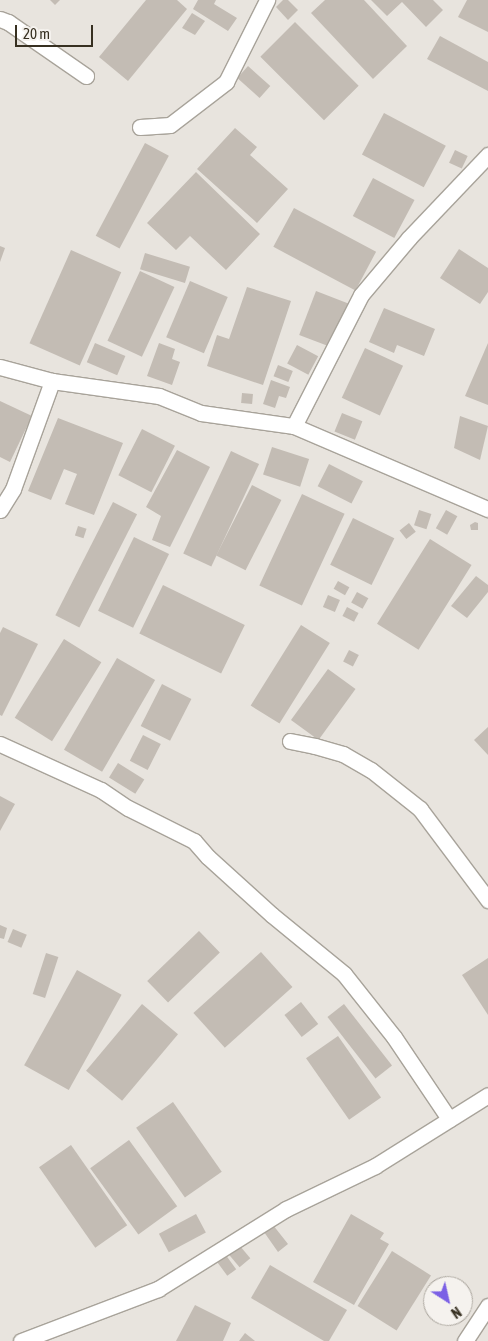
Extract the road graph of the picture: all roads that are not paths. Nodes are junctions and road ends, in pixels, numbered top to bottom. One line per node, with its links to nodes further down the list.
1 (267, 0): 4 (street)
2 (0, 19): 3 (street)
3 (86, 76)
4 (140, 128)
5 (488, 155): 8 (street)
6 (0, 367): 7 (street)
7 (52, 381): 8 (street); 10 (street)
8 (294, 426): 9 (street)
9 (488, 509)
10 (0, 510)
11 (290, 742): 13 (street)
12 (0, 744): 15 (street)
13 (488, 900)
14 (488, 1095): 15 (street)
15 (449, 1119): 17 (street)
16 (488, 1306): 18 (street)
17 (21, 1341)
18 (465, 1341)

